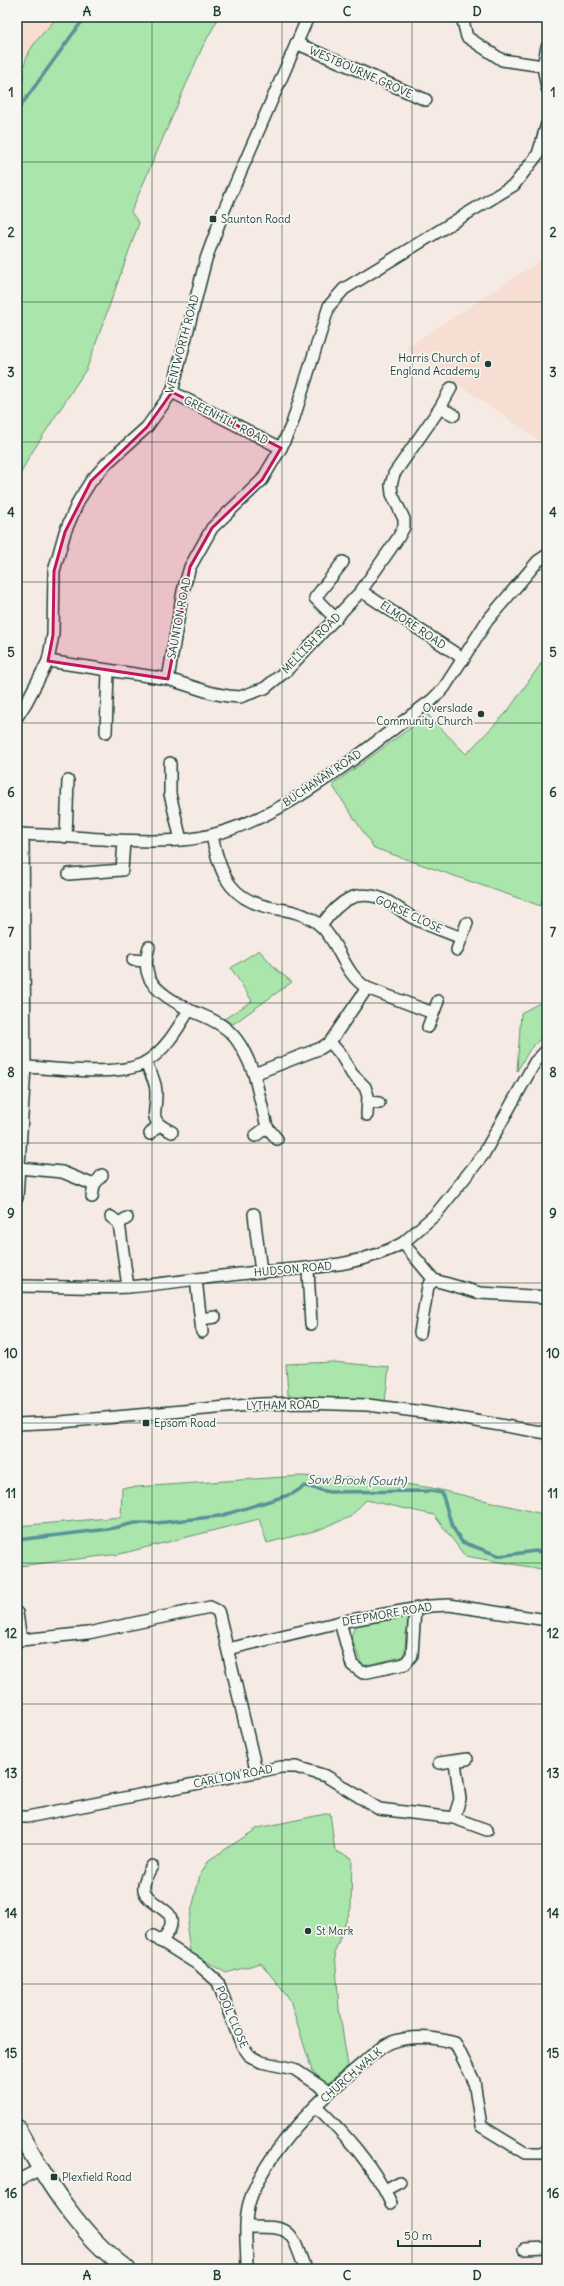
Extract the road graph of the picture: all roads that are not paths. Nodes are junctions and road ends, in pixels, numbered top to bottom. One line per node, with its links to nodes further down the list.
1 (308, 17): 3 (street, WENTWORTH ROAD)
2 (462, 17): 5 (street)
3 (296, 43): 7 (street, WESTBOURNE GROVE); 11 (street, WENTWORTH ROAD)
4 (547, 47): 5 (street)
5 (543, 66): 6 (street)
6 (547, 88)
7 (426, 100)
8 (547, 124): 9 (street, SAUNTON ROAD)
9 (542, 156): 14 (street, SAUNTON ROAD)
10 (451, 388): 12 (street, MELLISH ROAD)
11 (172, 392): 14 (street, GREENHILL ROAD); 20 (street, WENTWORTH ROAD)
12 (440, 408): 13 (street); 17 (street, MELLISH ROAD)
13 (454, 415)
14 (281, 448): 22 (street, SAUNTON ROAD)
15 (547, 555): 19 (street, BUCHANAN ROAD)
16 (343, 562): 18 (street)
17 (361, 591): 18 (street, MELLISH ROAD); 19 (street, ELMORE ROAD)
18 (336, 619): 22 (street, MELLISH ROAD)
19 (464, 659): 28 (street, BUCHANAN ROAD)
20 (48, 661): 21 (street, MELLISH ROAD); 23 (street, WENTWORTH ROAD)
21 (108, 671): 22 (street, MELLISH ROAD); 24 (street)
22 (168, 679)
23 (17, 717)
24 (106, 732)
25 (170, 763): 30 (street)
26 (68, 781): 29 (street)
27 (20, 834): 29 (street, BUCHANAN ROAD); 48 (street)
28 (212, 836): 30 (street, BUCHANAN ROAD); 34 (street)
29 (66, 837): 31 (street, BUCHANAN ROAD)
30 (181, 840): 31 (street, BUCHANAN ROAD)
31 (124, 841): 32 (street)
32 (69, 874)
33 (467, 923): 35 (street)
34 (321, 926): 35 (street, GORSE CLOSE); 40 (street)
35 (461, 938): 37 (street)
36 (149, 948): 39 (street)
37 (457, 950)
38 (133, 960): 39 (street)
39 (145, 961): 42 (street)
40 (367, 988): 43 (street); 45 (street)
41 (438, 1001): 43 (street)
42 (189, 1010): 47 (street); 49 (street)
43 (433, 1013): 44 (street)
44 (428, 1027)
45 (330, 1042): 49 (street); 50 (street)
46 (547, 1050): 64 (street, HUDSON ROAD)
47 (145, 1063): 48 (street); 51 (street)
48 (25, 1067): 57 (street)
49 (254, 1074): 52 (street)
50 (367, 1115)
51 (158, 1125): 53 (street); 54 (street)
52 (267, 1127): 55 (street); 56 (street)
53 (172, 1132)
54 (150, 1134)
55 (255, 1136)
56 (278, 1139)
57 (19, 1168): 59 (street); 61 (street)
58 (102, 1175): 59 (street)
59 (94, 1185): 60 (street)
60 (92, 1197)
61 (17, 1198)
62 (254, 1214): 66 (street)
63 (119, 1220): 70 (street)
64 (402, 1244): 65 (street, HUDSON ROAD); 68 (street)
65 (308, 1270): 66 (street, HUDSON ROAD); 74 (street)
66 (261, 1272): 67 (street, HUDSON ROAD)
67 (196, 1278): 70 (street, HUDSON ROAD); 73 (street)
68 (434, 1280): 71 (street); 76 (street)
69 (17, 1286): 70 (street, HUDSON ROAD)
70 (128, 1287)
71 (547, 1297)
72 (215, 1317): 73 (street)
73 (201, 1319): 75 (street)
74 (311, 1324)
75 (202, 1332)
76 (420, 1333)
77 (17, 1424): 78 (street, LYTHAM ROAD)
78 (547, 1433)
79 (415, 1609): 81 (street, DEEPMORE ROAD); 82 (street, DEEPMORE ROAD); 82 (street)
80 (17, 1613): 83 (street)
81 (547, 1620)
82 (340, 1622): 84 (street, DEEPMORE ROAD)
83 (19, 1640): 84 (street)
84 (228, 1649): 88 (street)
85 (467, 1759): 86 (street)
86 (455, 1762): 87 (street); 90 (street)
87 (438, 1763)
88 (256, 1770): 89 (street, CARLTON ROAD); 90 (street, CARLTON ROAD)
89 (17, 1817)
90 (454, 1818): 91 (street, CARLTON ROAD)
91 (487, 1830)
92 (152, 1866): 93 (street, POOL CLOSE)
93 (329, 2092): 94 (street, CHURCH WALK); 96 (street, CHURCH WALK)
94 (316, 2106): 100 (street); 102 (street, CHURCH WALK)
95 (17, 2128): 97 (main road)
96 (547, 2153)
97 (40, 2169): 98 (street); 105 (main road)
98 (17, 2181)
99 (400, 2182): 100 (street)
100 (385, 2190): 101 (street)
101 (391, 2203)
102 (247, 2227): 106 (street, CHURCH WALK); 107 (street)
103 (547, 2248): 104 (street)
104 (524, 2249)
105 (127, 2269)
106 (247, 2269)
107 (305, 2269)

